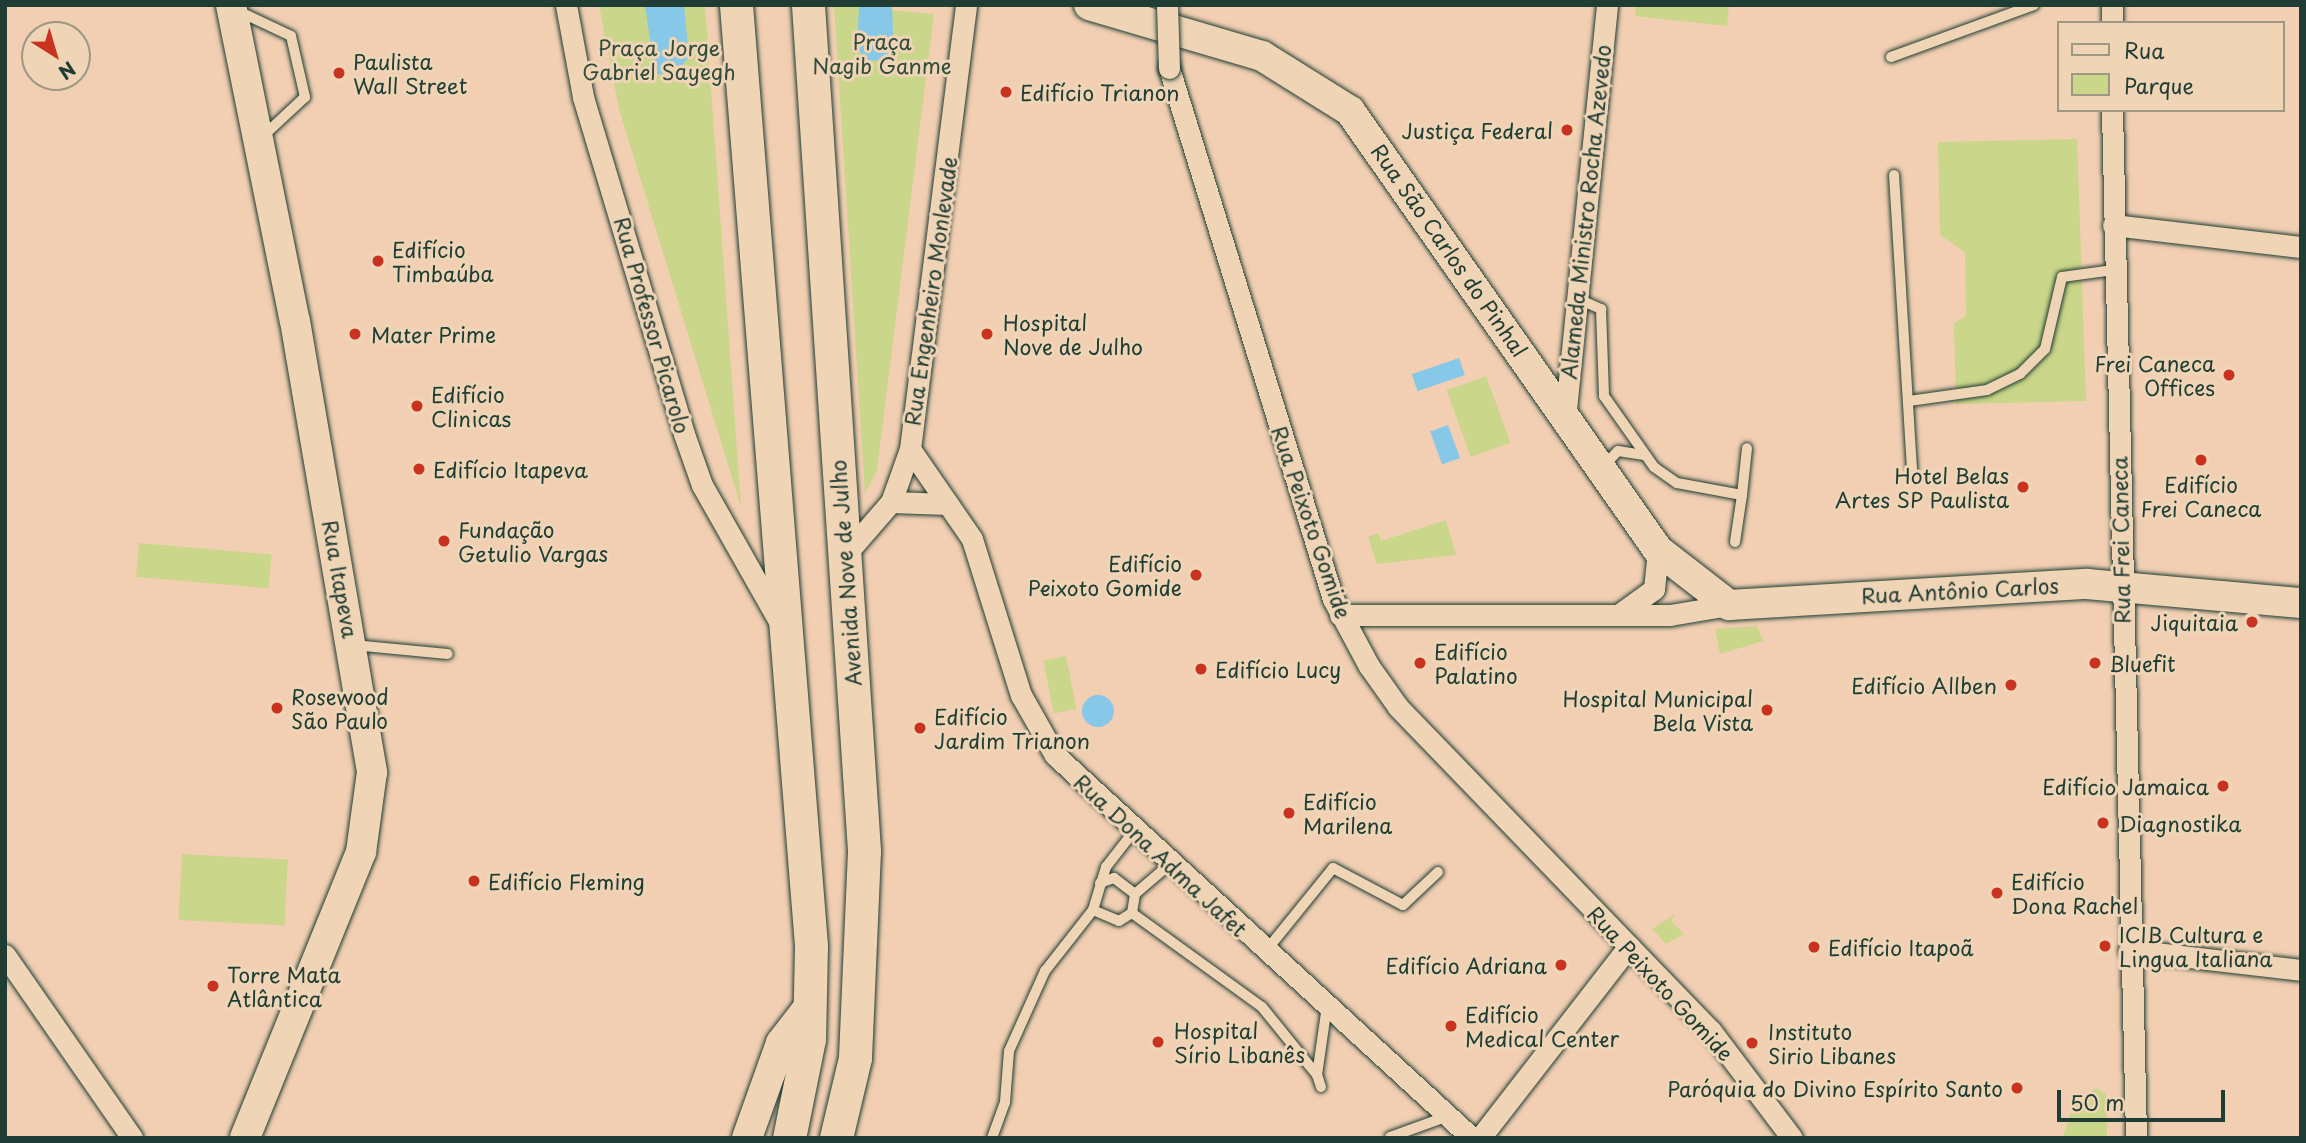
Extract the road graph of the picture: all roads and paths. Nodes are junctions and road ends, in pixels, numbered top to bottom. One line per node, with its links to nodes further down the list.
1 (566, 5): 36 (street, Rua Professor Picarolo)
2 (736, 5): 36 (main road)
3 (808, 5): 30 (main road, Avenida Nove de Julho)
4 (966, 5): 21 (street, Rua Engenheiro Monlevade)
5 (1089, 5): 19 (street, Rua São Carlos do Pinhal)
6 (1167, 5): 35 (street, Rua Peixoto Gomide, bridge)
7 (1607, 5): 17 (street, Alameda Ministro Rocha Azevedo)
8 (2034, 5): 10 (lane)
9 (232, 7): 12 (street, Rua Itapeva); 12 (lane)
10 (1891, 57)
11 (2112, 112): 14 (street, Rua Frei Caneca)
12 (257, 142): 37 (street, Rua Itapeva)
13 (1894, 176): 18 (lane)
14 (2113, 225): 15 (street); 16 (street, Rua Frei Caneca)
15 (2301, 247)
16 (2114, 270): 18 (lane); 31 (street, Rua Frei Caneca)
17 (1574, 296): 19 (street, Alameda Ministro Rocha Azevedo); 22 (lane)
18 (1909, 401): 24 (lane)
19 (1565, 419): 23 (street, Rua São Carlos do Pinhal)
20 (1747, 448): 25 (lane)
21 (910, 449): 26 (street, Rua Engenheiro Monlevade); 27 (street, Rua Dona Adma Jafet)
22 (1643, 455): 23 (lane); 25 (lane)
23 (1601, 469): 29 (street, Rua São Carlos do Pinhal)
24 (1912, 473)
25 (1742, 495): 28 (lane)
26 (891, 502): 27 (street); 30 (street, Rua Engenheiro Monlevade)
27 (948, 505): 39 (street, Rua Dona Adma Jafet)
28 (1735, 542)
29 (1658, 550): 33 (street, Rua São Carlos do Pinhal); 34 (street)
30 (844, 556): 56 (main road, Avenida Nove de Julho)
31 (2120, 584): 32 (street, Rua Antônio Carlos); 33 (street, Rua Antônio Carlos); 47 (street, Rua Frei Caneca)
32 (2301, 603)
33 (1729, 605): 34 (street, Rua Antônio Carlos)
34 (1619, 614): 35 (street, Rua Antônio Carlos)
35 (1340, 615): 46 (street, Rua Peixoto Gomide)
36 (783, 629): 51 (main road)
37 (353, 645): 38 (lane); 59 (street, Rua Itapeva)
38 (448, 654)
39 (1135, 831): 40 (street, Rua Dona Adma Jafet); 42 (lane)
40 (1170, 864): 43 (lane); 48 (street, Rua Dona Adma Jafet)
41 (1438, 872): 48 (lane)
42 (1100, 883): 43 (lane); 44 (lane)
43 (1135, 894): 45 (lane)
44 (1093, 910): 45 (lane); 62 (lane)
45 (1132, 913): 53 (lane)
46 (1629, 946): 64 (street); 65 (street, Rua Peixoto Gomide)
47 (2129, 950): 50 (street); 66 (street, Rua Frei Caneca)
48 (1265, 952): 52 (street, Rua Dona Adma Jafet)
49 (5, 955): 58 (street)
50 (2301, 970)
51 (811, 1004): 60 (street); 61 (main road)
52 (1327, 1006): 53 (lane); 55 (street, Rua Dona Adma Jafet)
53 (1317, 1075): 54 (lane)
54 (1321, 1087)
55 (1448, 1116): 57 (lane); 63 (street, Rua Dona Adma Jafet)
56 (837, 1136)
57 (1390, 1137)
58 (132, 1138)
59 (245, 1138)
60 (747, 1138)
61 (789, 1138)
62 (992, 1138)
63 (1472, 1138)
64 (1480, 1138)
65 (1792, 1138)
66 (2136, 1138)

